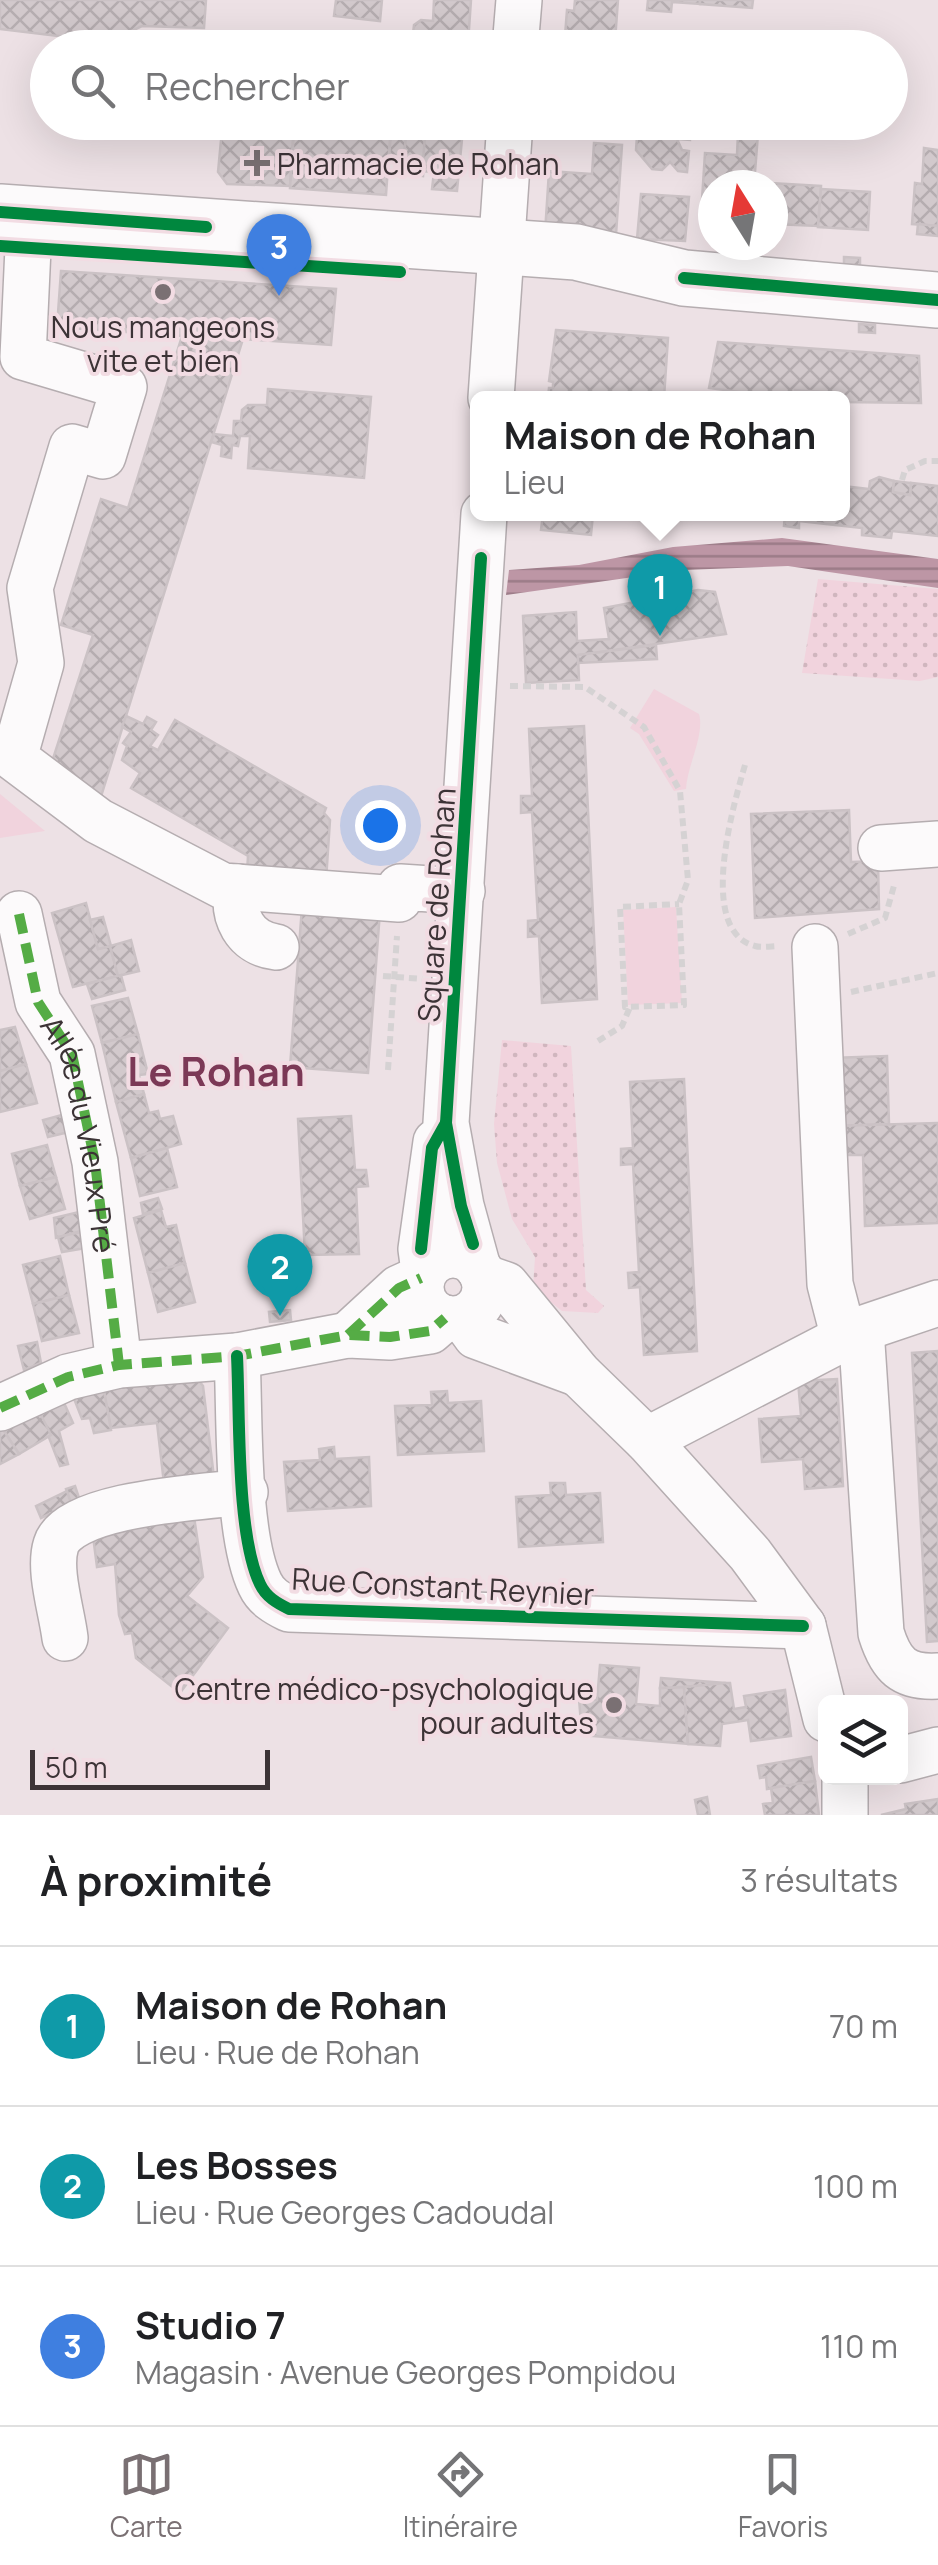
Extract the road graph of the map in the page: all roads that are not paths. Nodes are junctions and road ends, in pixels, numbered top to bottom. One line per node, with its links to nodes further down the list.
1 (519, 0): 2 (street)
2 (516, 30)
3 (508, 140): 5 (street)
4 (9, 236): 5 (main road); 9 (street)
5 (501, 263): 6 (main road); 7 (street)
6 (938, 300)
7 (492, 391)
8 (484, 521): 10 (street, Square de Rohan)
9 (238, 887): 10 (street); 12 (street)
10 (462, 891): 14 (street, Square de Rohan)
11 (18, 914): 22 (street, Allée du Vieux Pré)
12 (276, 947)
13 (815, 948): 19 (street)
14 (446, 1123): 15 (street, Square de Rohan); 16 (street, Square de Rohan)
15 (481, 1272): 16 (street); 18 (street); 23 (street)
16 (423, 1275): 18 (street); 20 (street)
17 (938, 1302): 19 (street)
18 (454, 1318): 20 (street); 23 (street)
19 (852, 1334): 25 (street); 29 (street)
20 (348, 1335): 21 (street)
21 (237, 1356): 22 (street); 26 (street, Rue Constant Reynier)
22 (120, 1365): 24 (street)
23 (579, 1374): 25 (street)
24 (0, 1408)
25 (647, 1440): 27 (street)
26 (245, 1492): 27 (street, Rue Constant Reynier); 28 (street)
27 (803, 1626): 30 (street)
28 (65, 1638)
29 (938, 1676)
30 (820, 1695)
31 (938, 1750): 32 (street)
32 (908, 1758)
33 (845, 1785): 34 (street)
34 (845, 1815)

